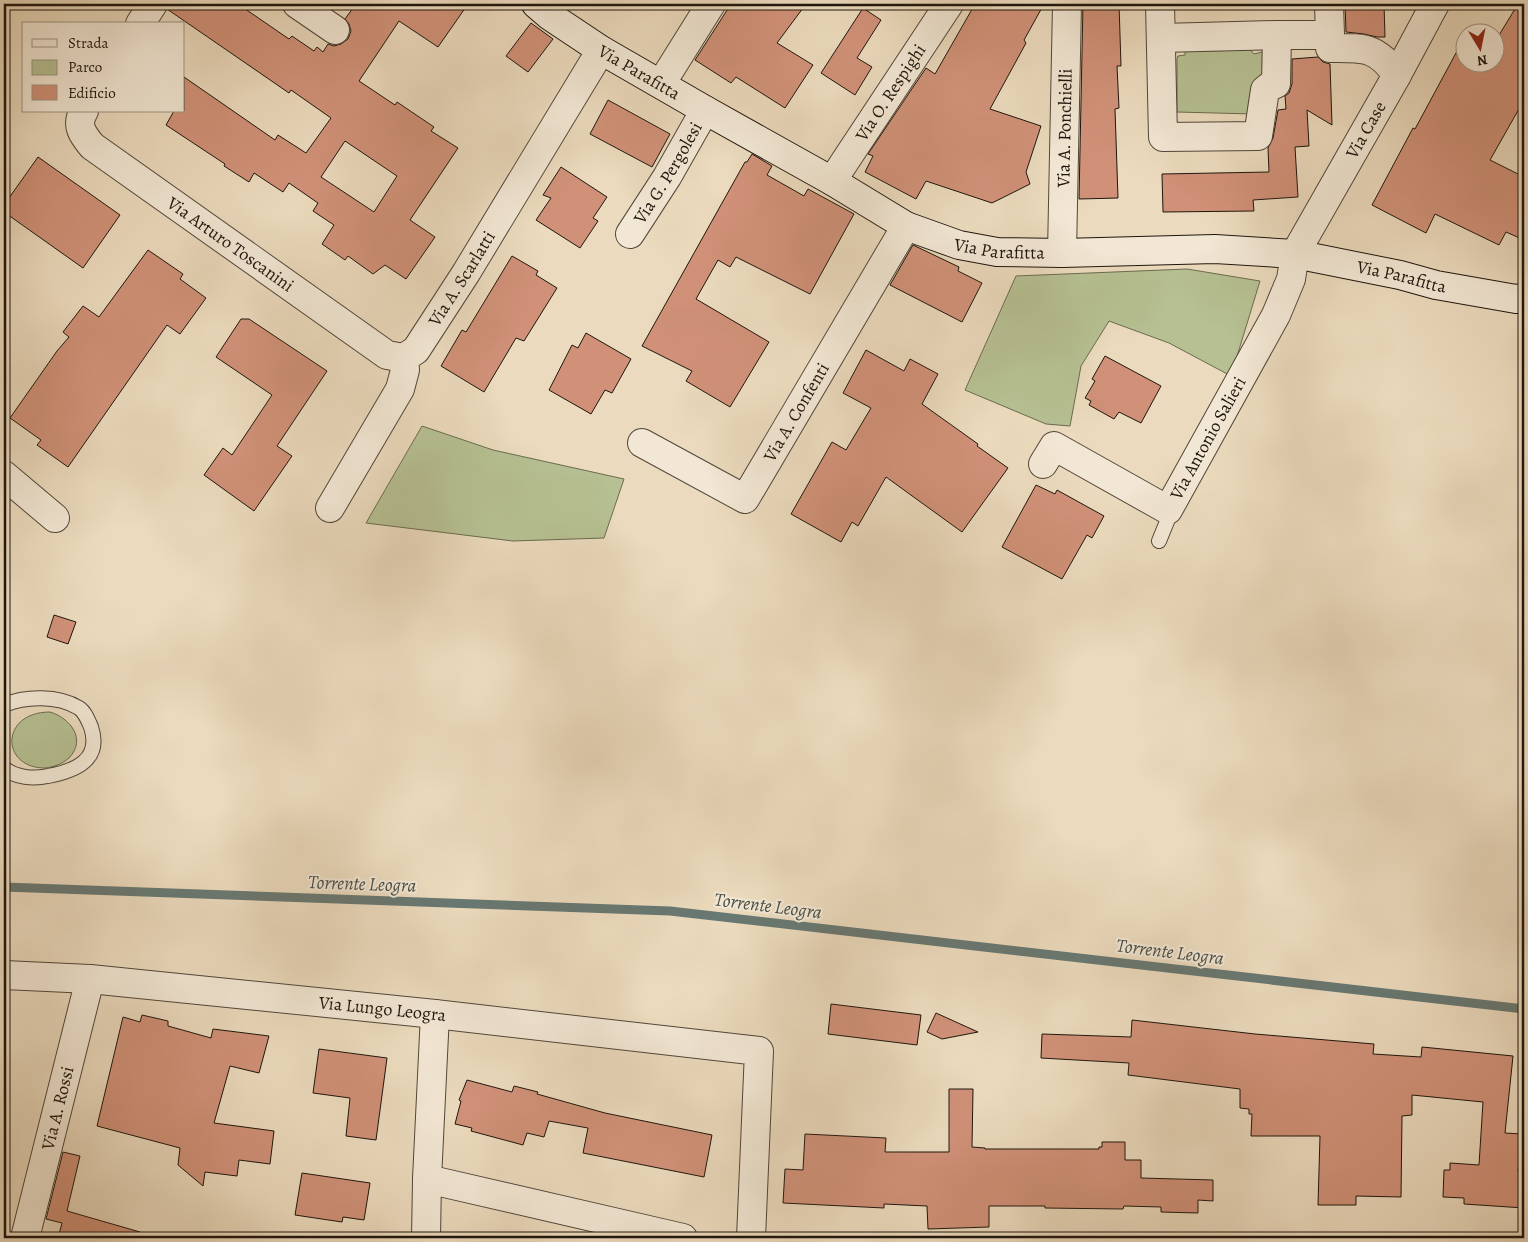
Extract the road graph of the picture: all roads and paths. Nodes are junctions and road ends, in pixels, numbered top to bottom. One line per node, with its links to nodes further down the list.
1 (153, 4): 10 (street)
2 (297, 4): 11 (street)
3 (711, 4): 17 (street)
4 (949, 4): 20 (street, Via O. Respighi)
5 (1067, 4): 23 (street, Via A. Ponchielli)
6 (1160, 4): 14 (street)
7 (1329, 4): 13 (street)
8 (1435, 4): 16 (street, Via Case)
9 (548, 8): 15 (street, Via Parafitta)
10 (141, 22)
11 (335, 30)
12 (1277, 35): 13 (street); 14 (street); 14 (street)
13 (1330, 35): 16 (street)
14 (1161, 38)
15 (601, 50): 17 (street, Via Parafitta); 26 (street, Via A. Scarlatti)
16 (1397, 75): 24 (street, Via Case)
17 (661, 84): 18 (street, Via Parafitta)
18 (705, 110): 20 (street, Via Parafitta); 22 (street, Via G. Pergolesi)
19 (83, 112): 26 (street, Via Arturo Toscanini)
20 (832, 181): 21 (street, Via Parafitta)
21 (906, 226): 23 (street, Via Parafitta); 27 (street, Via A. Confenti)
22 (630, 234)
23 (1062, 253): 24 (street, Via Parafitta)
24 (1295, 254): 25 (street, Via Parafitta); 31 (street, Via Antonio Salieri)
25 (1524, 298)
26 (404, 358): 30 (street)
27 (642, 443)
28 (1044, 464): 31 (street, Via Antonio Salieri)
29 (4, 475): 32 (street)
30 (330, 508)
31 (1168, 510): 33 (lane)
32 (55, 518)
33 (1159, 540)
34 (4, 705): 35 (lane)
35 (4, 768)
36 (4, 975): 37 (street, Via Lungo Leogra)
37 (90, 979): 38 (street, Via Lungo Leogra); 40 (street, Via A. Rossi)
38 (435, 1014): 39 (street); 43 (street, Via Lungo Leogra)
39 (427, 1179): 41 (street); 42 (street)
40 (25, 1238)
41 (426, 1238)
42 (683, 1238)
43 (751, 1238)

